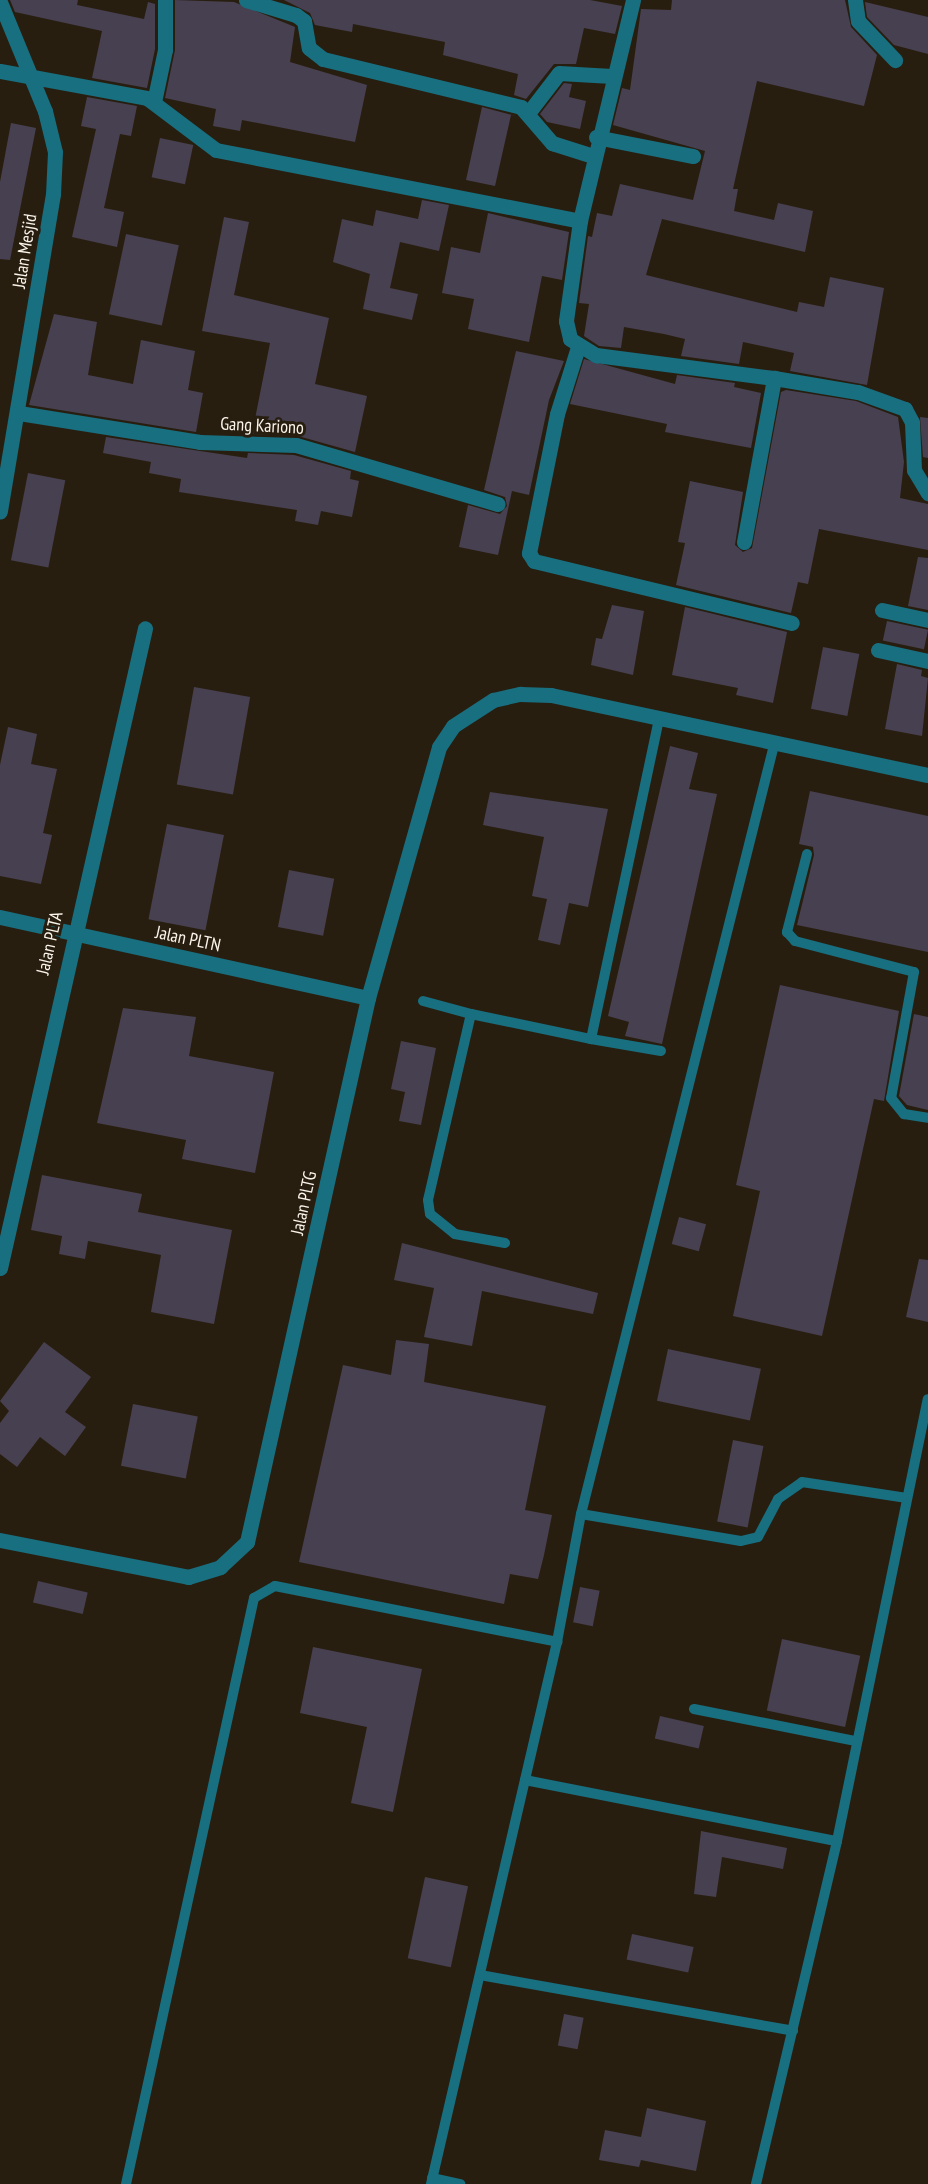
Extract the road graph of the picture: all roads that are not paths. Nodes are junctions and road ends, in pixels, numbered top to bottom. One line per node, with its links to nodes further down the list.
1 (165, 0): 10 (street)
2 (246, 0): 11 (street)
3 (633, 0): 9 (street)
4 (855, 0): 6 (street)
5 (0, 3): 8 (street, Jalan Mesjid)
6 (894, 60)
7 (0, 71): 8 (street)
8 (32, 76): 10 (street); 18 (street, Jalan Mesjid)
9 (612, 76): 11 (street); 12 (street)
10 (154, 102): 15 (street)
11 (529, 112): 13 (street)
12 (596, 137): 13 (street); 14 (street)
13 (593, 156): 15 (street)
14 (693, 156)
15 (580, 221): 16 (street)
16 (578, 347): 17 (street); 25 (street)
17 (774, 378): 19 (street); 22 (street)
18 (19, 413): 20 (street, Gang Kariono); 21 (street, Jalan Mesjid)
19 (928, 493)
20 (498, 504)
21 (0, 505)
22 (744, 542)
23 (882, 610): 24 (street)
24 (928, 620)
25 (792, 623)
26 (145, 628): 34 (street, Jalan PLTA)
27 (878, 650): 28 (street)
28 (928, 661)
29 (659, 719): 30 (street, Jalan PLTG); 35 (street, Jalan PLTG); 38 (lane)
30 (774, 745): 31 (street, Jalan PLTG); 45 (lane)
31 (928, 775)
32 (807, 854): 40 (lane)
33 (0, 917): 34 (street, Jalan PLTN)
34 (72, 933): 35 (street, Jalan PLTN); 42 (street, Jalan PLTA)
35 (368, 998): 46 (street, Jalan PLTG)
36 (423, 1001): 37 (lane)
37 (471, 1014): 38 (lane); 41 (lane)
38 (591, 1039): 39 (lane)
39 (661, 1051)
40 (928, 1118)
41 (505, 1243)
42 (0, 1268)
43 (928, 1399): 44 (lane)
44 (907, 1498): 45 (lane); 49 (lane)
45 (581, 1514): 47 (lane)
46 (0, 1540)
47 (557, 1642): 50 (lane); 55 (lane)
48 (694, 1708): 49 (lane)
49 (856, 1741): 51 (lane)
50 (525, 1780): 51 (lane); 52 (lane)
51 (837, 1840): 53 (lane)
52 (480, 1975): 53 (lane); 54 (lane)
53 (793, 2031): 57 (lane)
54 (432, 2181): 56 (lane)
55 (126, 2184)
56 (460, 2184)
57 (756, 2184)

